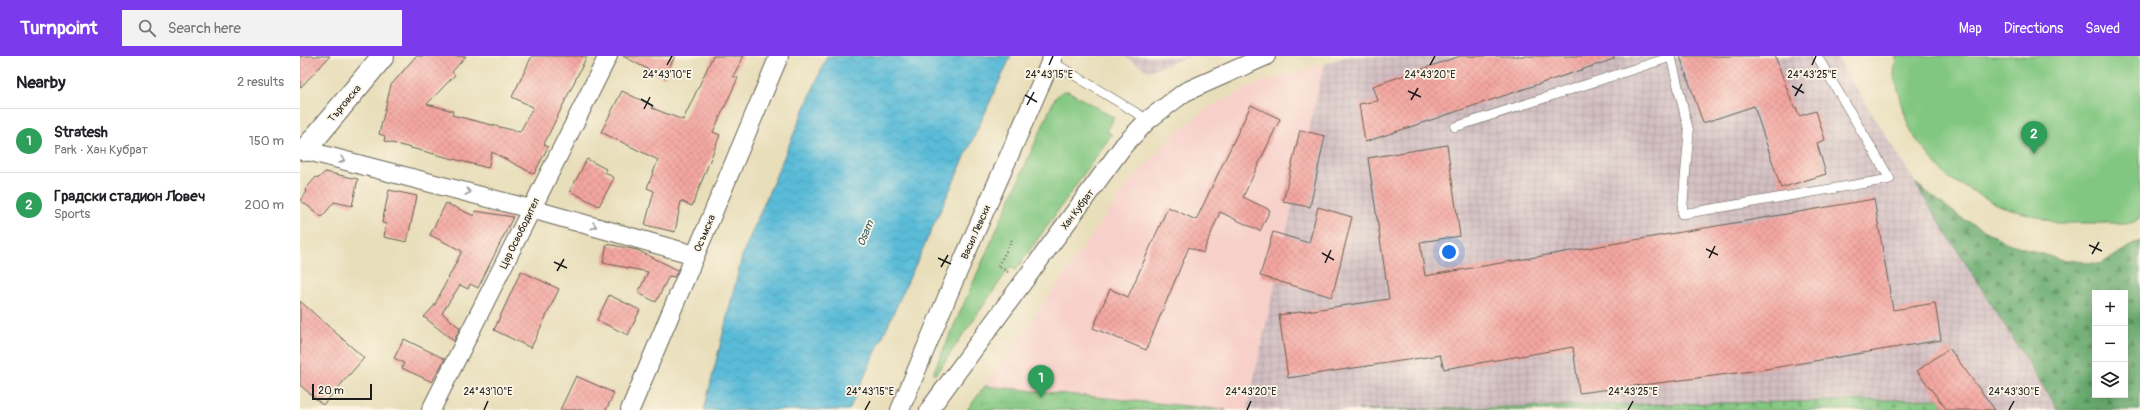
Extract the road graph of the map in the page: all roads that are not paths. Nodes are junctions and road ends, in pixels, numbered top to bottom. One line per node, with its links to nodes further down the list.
1 (383, 56): 9 (street, Търговска)
2 (608, 56): 10 (street, Цар Освободител)
3 (779, 56): 11 (street, Осъмска)
4 (1266, 56): 7 (street, Хан Кубрат)
5 (1817, 56): 8 (lane)
6 (1052, 59): 7 (lane); 14 (street, Васил Левски)
7 (1148, 120): 15 (street, Хан Кубрат)
8 (1455, 127)
9 (302, 150): 10 (street, one-way to 10)
10 (531, 208): 11 (street, one-way to 11); 12 (street, Цар Освободител)
11 (695, 255): 13 (street, Осъмска)
12 (431, 410)
13 (630, 410)
14 (900, 410)
15 (929, 410)

